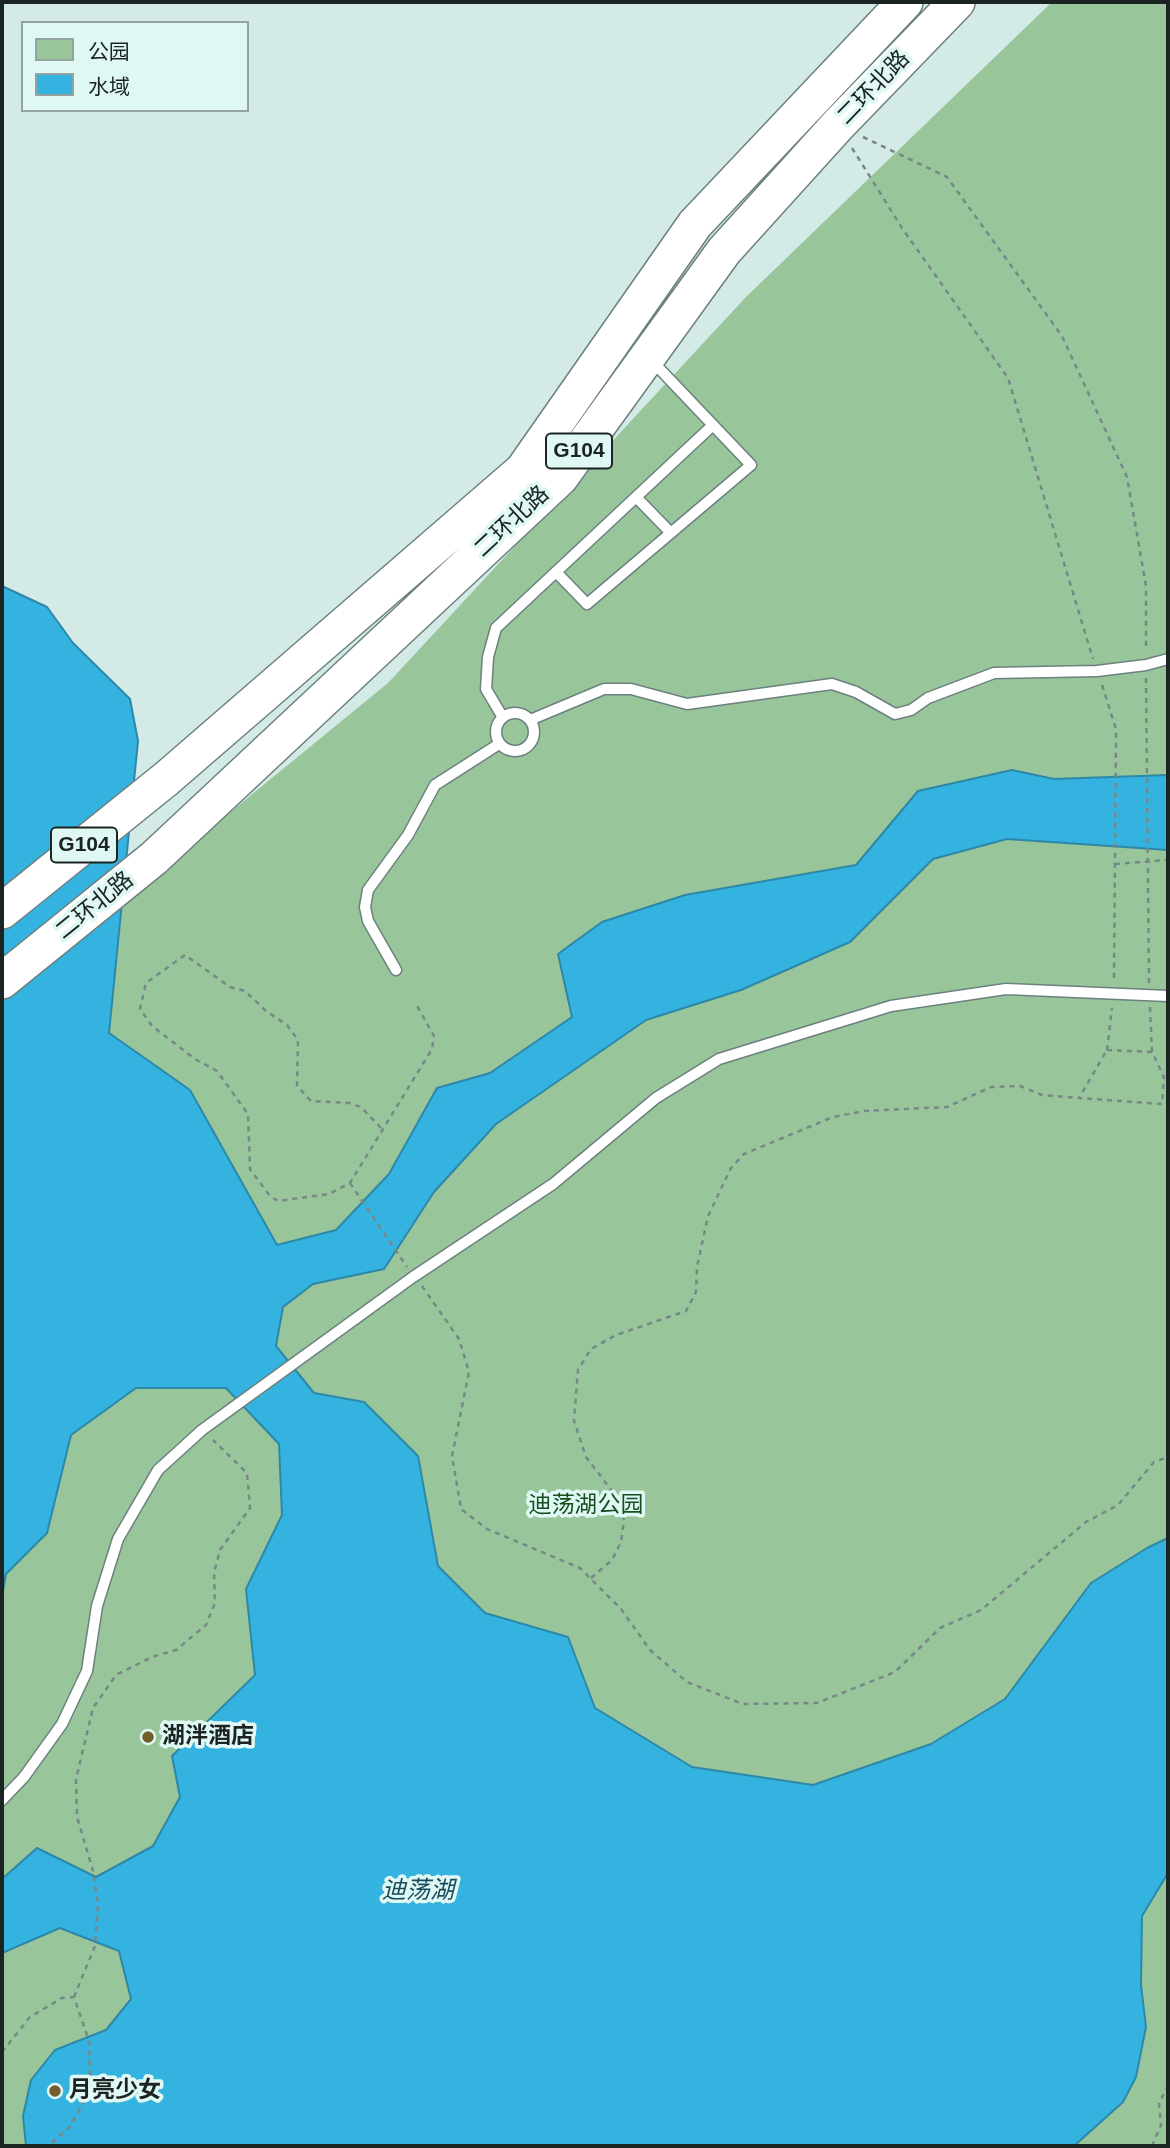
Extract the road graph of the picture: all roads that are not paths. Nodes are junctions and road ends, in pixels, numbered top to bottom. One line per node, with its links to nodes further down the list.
1 (905, 2): 12 (highway, 二环北路 / G104)
2 (957, 2): 3 (highway, 二环北路 / G104)
3 (647, 357): 4 (lane); 14 (highway, 二环北路 / G104)
4 (713, 425): 5 (lane); 6 (lane)
5 (636, 498): 6 (lane); 7 (lane)
6 (670, 532): 7 (lane)
7 (556, 572): 9 (lane)
8 (1168, 659): 10 (lane)
9 (502, 716): 10 (lane); 11 (lane)
10 (530, 720): 11 (lane)
11 (499, 744): 13 (lane)
12 (2, 911)
13 (396, 970)
14 (2, 981)
15 (1168, 996): 16 (lane)
16 (2, 1800)

